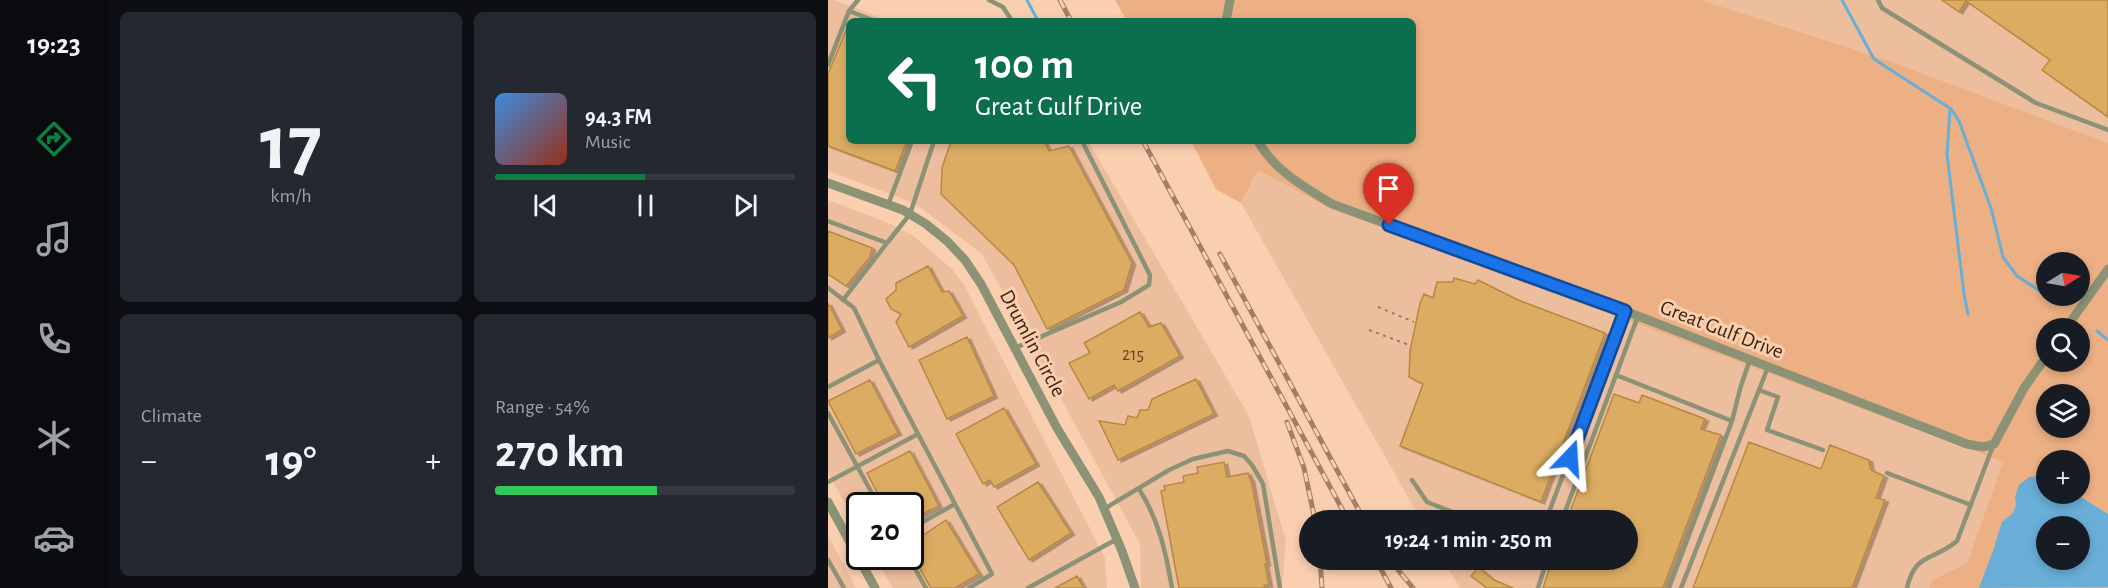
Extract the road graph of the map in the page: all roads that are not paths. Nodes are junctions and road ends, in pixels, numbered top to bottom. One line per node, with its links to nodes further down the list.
1 (858, 0): 5 (lane)
2 (989, 0): 8 (lane)
3 (1230, 0): 9 (street)
4 (1878, 0): 12 (lane)
5 (849, 11): 6 (lane); 7 (lane)
6 (846, 18)
7 (867, 18)
8 (1010, 18)
9 (1227, 18)
10 (846, 19): 11 (lane)
11 (828, 65)
12 (2108, 130)
13 (911, 144): 18 (lane)
14 (933, 144): 19 (lane)
15 (1084, 144): 28 (lane)
16 (1260, 144): 25 (street, Great Gulf Drive)
17 (828, 183): 18 (street, Drumlin Circle)
18 (888, 205): 19 (street, Drumlin Circle)
19 (910, 214): 21 (lane); 28 (street, Drumlin Circle)
20 (828, 221): 21 (lane)
21 (887, 243): 24 (lane)
22 (2108, 269): 27 (street)
23 (828, 288): 24 (lane)
24 (843, 300): 30 (lane)
25 (1625, 311): 26 (street, Great Gulf Drive); 52 (lane)
26 (1638, 316): 29 (street, Great Gulf Drive); 33 (lane)
27 (2073, 318)
28 (1015, 348): 50 (street, Drumlin Circle)
29 (1750, 359): 31 (street, Great Gulf Drive); 37 (lane)
30 (879, 360): 34 (lane); 38 (lane)
31 (1768, 366): 35 (lane); 39 (street, Great Gulf Drive)
32 (2036, 371): 39 (street)
33 (1616, 375): 37 (lane); 53 (lane)
34 (828, 387)
35 (1759, 390): 40 (lane); 71 (lane)
36 (828, 413): 41 (lane)
37 (1732, 421): 70 (lane)
38 (918, 434): 41 (lane); 48 (lane)
39 (1994, 444): 49 (lane)
40 (1823, 450)
41 (857, 466): 44 (lane); 46 (lane)
42 (1887, 473): 49 (lane)
43 (1412, 480): 51 (lane)
44 (828, 482)
45 (1139, 489): 50 (lane); 67 (lane); 68 (lane)
46 (871, 492)
47 (828, 502): 55 (street)
48 (955, 504): 54 (lane); 64 (lane)
49 (1971, 505): 72 (lane)
50 (1104, 509): 56 (street, Drumlin Circle)
51 (1447, 510)
52 (1550, 510)
53 (1566, 510)
54 (924, 521)
55 (846, 532)
56 (1117, 539): 65 (lane); 66 (street, Drumlin Circle)
57 (828, 560): 61 (lane)
58 (867, 570): 62 (street)
59 (916, 570): 63 (lane)
60 (1544, 570): 69 (lane)
61 (844, 588)
62 (875, 588)
63 (926, 588)
64 (969, 588)
65 (1028, 588)
66 (1135, 588)
67 (1172, 588)
68 (1280, 588)
69 (1538, 588)
70 (1670, 588)
71 (1681, 588)
72 (1907, 588)

